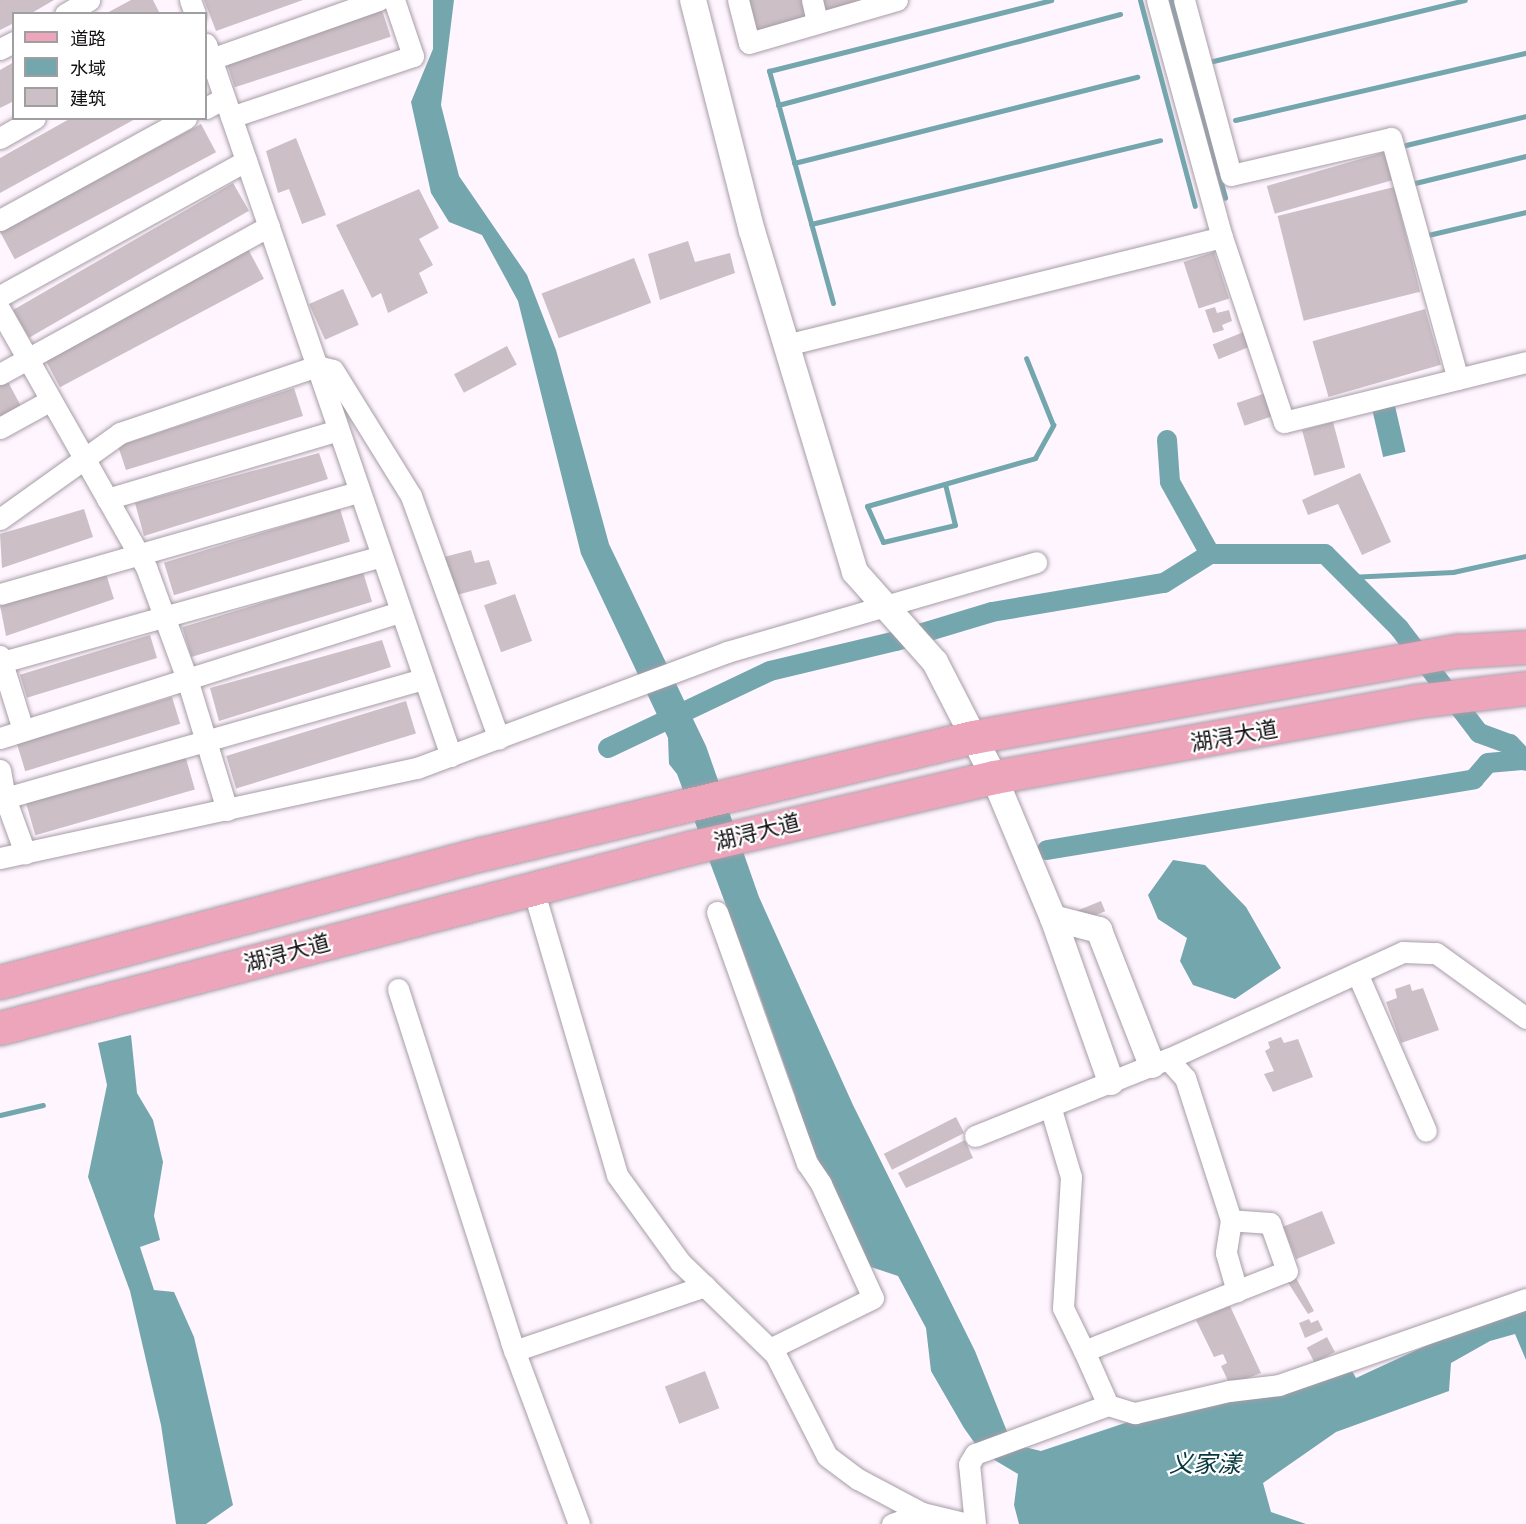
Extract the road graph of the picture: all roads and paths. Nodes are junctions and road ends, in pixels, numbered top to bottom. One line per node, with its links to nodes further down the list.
1 (89, 0): 10 (street)
2 (379, 0): 12 (street)
3 (394, 0): 13 (street)
4 (693, 0): 23 (street)
5 (738, 0): 11 (street)
6 (812, 0): 11 (street)
7 (1157, 0): 20 (street)
8 (1184, 0): 28 (street)
9 (891, 1): 11 (street)
10 (68, 12)
11 (818, 21)
12 (208, 51): 13 (street)
13 (220, 107): 17 (street)
14 (31, 120): 16 (street)
15 (182, 120): 18 (street)
16 (0, 138)
17 (246, 161): 19 (street); 21 (street)
18 (0, 220)
19 (269, 226): 24 (street); 26 (street)
20 (1222, 237): 23 (street); 28 (street)
21 (0, 296)
22 (0, 310): 24 (street)
23 (786, 345): 40 (street)
24 (28, 359): 27 (street); 29 (street)
25 (1526, 362): 28 (street)
26 (316, 366): 31 (street); 32 (street); 51 (street)
27 (0, 374)
28 (1458, 379)
29 (51, 400): 30 (street); 32 (street)
30 (0, 428)
31 (338, 430): 33 (street); 34 (street)
32 (84, 459): 34 (street); 35 (street)
33 (359, 492): 36 (street); 37 (street)
34 (107, 500): 36 (street)
35 (0, 519)
36 (138, 555): 39 (street); 42 (street)
37 (381, 556): 41 (street); 42 (street)
38 (1036, 562): 40 (street)
39 (0, 594)
40 (887, 608): 49 (street); 51 (street)
41 (400, 612): 45 (street); 46 (street)
42 (164, 616): 44 (street); 45 (street)
43 (1526, 646): 49 (main road, 湖浔大道)
44 (1, 659): 48 (street)
45 (187, 679): 48 (street); 52 (street)
46 (424, 679): 52 (street); 53 (street)
47 (1515, 689): 55 (main road, 湖浔大道)
48 (23, 730): 50 (street)
49 (973, 737): 55 (street); 64 (main road, 湖浔大道)
50 (0, 738)
51 (499, 739): 53 (street)
52 (206, 741): 56 (street); 57 (street)
53 (451, 756): 57 (street)
54 (0, 770): 56 (street)
55 (994, 777): 60 (main road, 湖浔大道); 62 (street)
56 (5, 798): 58 (street)
57 (227, 810): 58 (street)
58 (25, 853): 59 (street)
59 (0, 858)
60 (533, 888): 67 (main road, 湖浔大道); 74 (street)
61 (717, 912): 77 (street)
62 (1053, 918): 68 (street); 69 (street)
63 (1357, 973): 66 (street); 68 (street); 71 (street)
64 (0, 982)
65 (398, 989): 78 (street)
66 (1526, 1018)
67 (0, 1028)
68 (1160, 1062): 69 (street); 73 (street)
69 (1111, 1082): 70 (street)
70 (1050, 1106): 72 (street); 79 (street)
71 (1426, 1131)
72 (975, 1136)
73 (1231, 1220): 75 (street); 75 (street)
74 (705, 1286): 77 (street); 78 (street)
75 (1238, 1291): 79 (street)
76 (1526, 1299): 80 (street)
77 (770, 1349): 81 (street)
78 (514, 1351): 82 (street)
79 (1084, 1352): 80 (street)
80 (1108, 1405): 85 (street)
81 (922, 1513): 83 (street); 84 (street)
82 (579, 1524)
83 (892, 1524)
84 (968, 1524)
85 (975, 1524)

